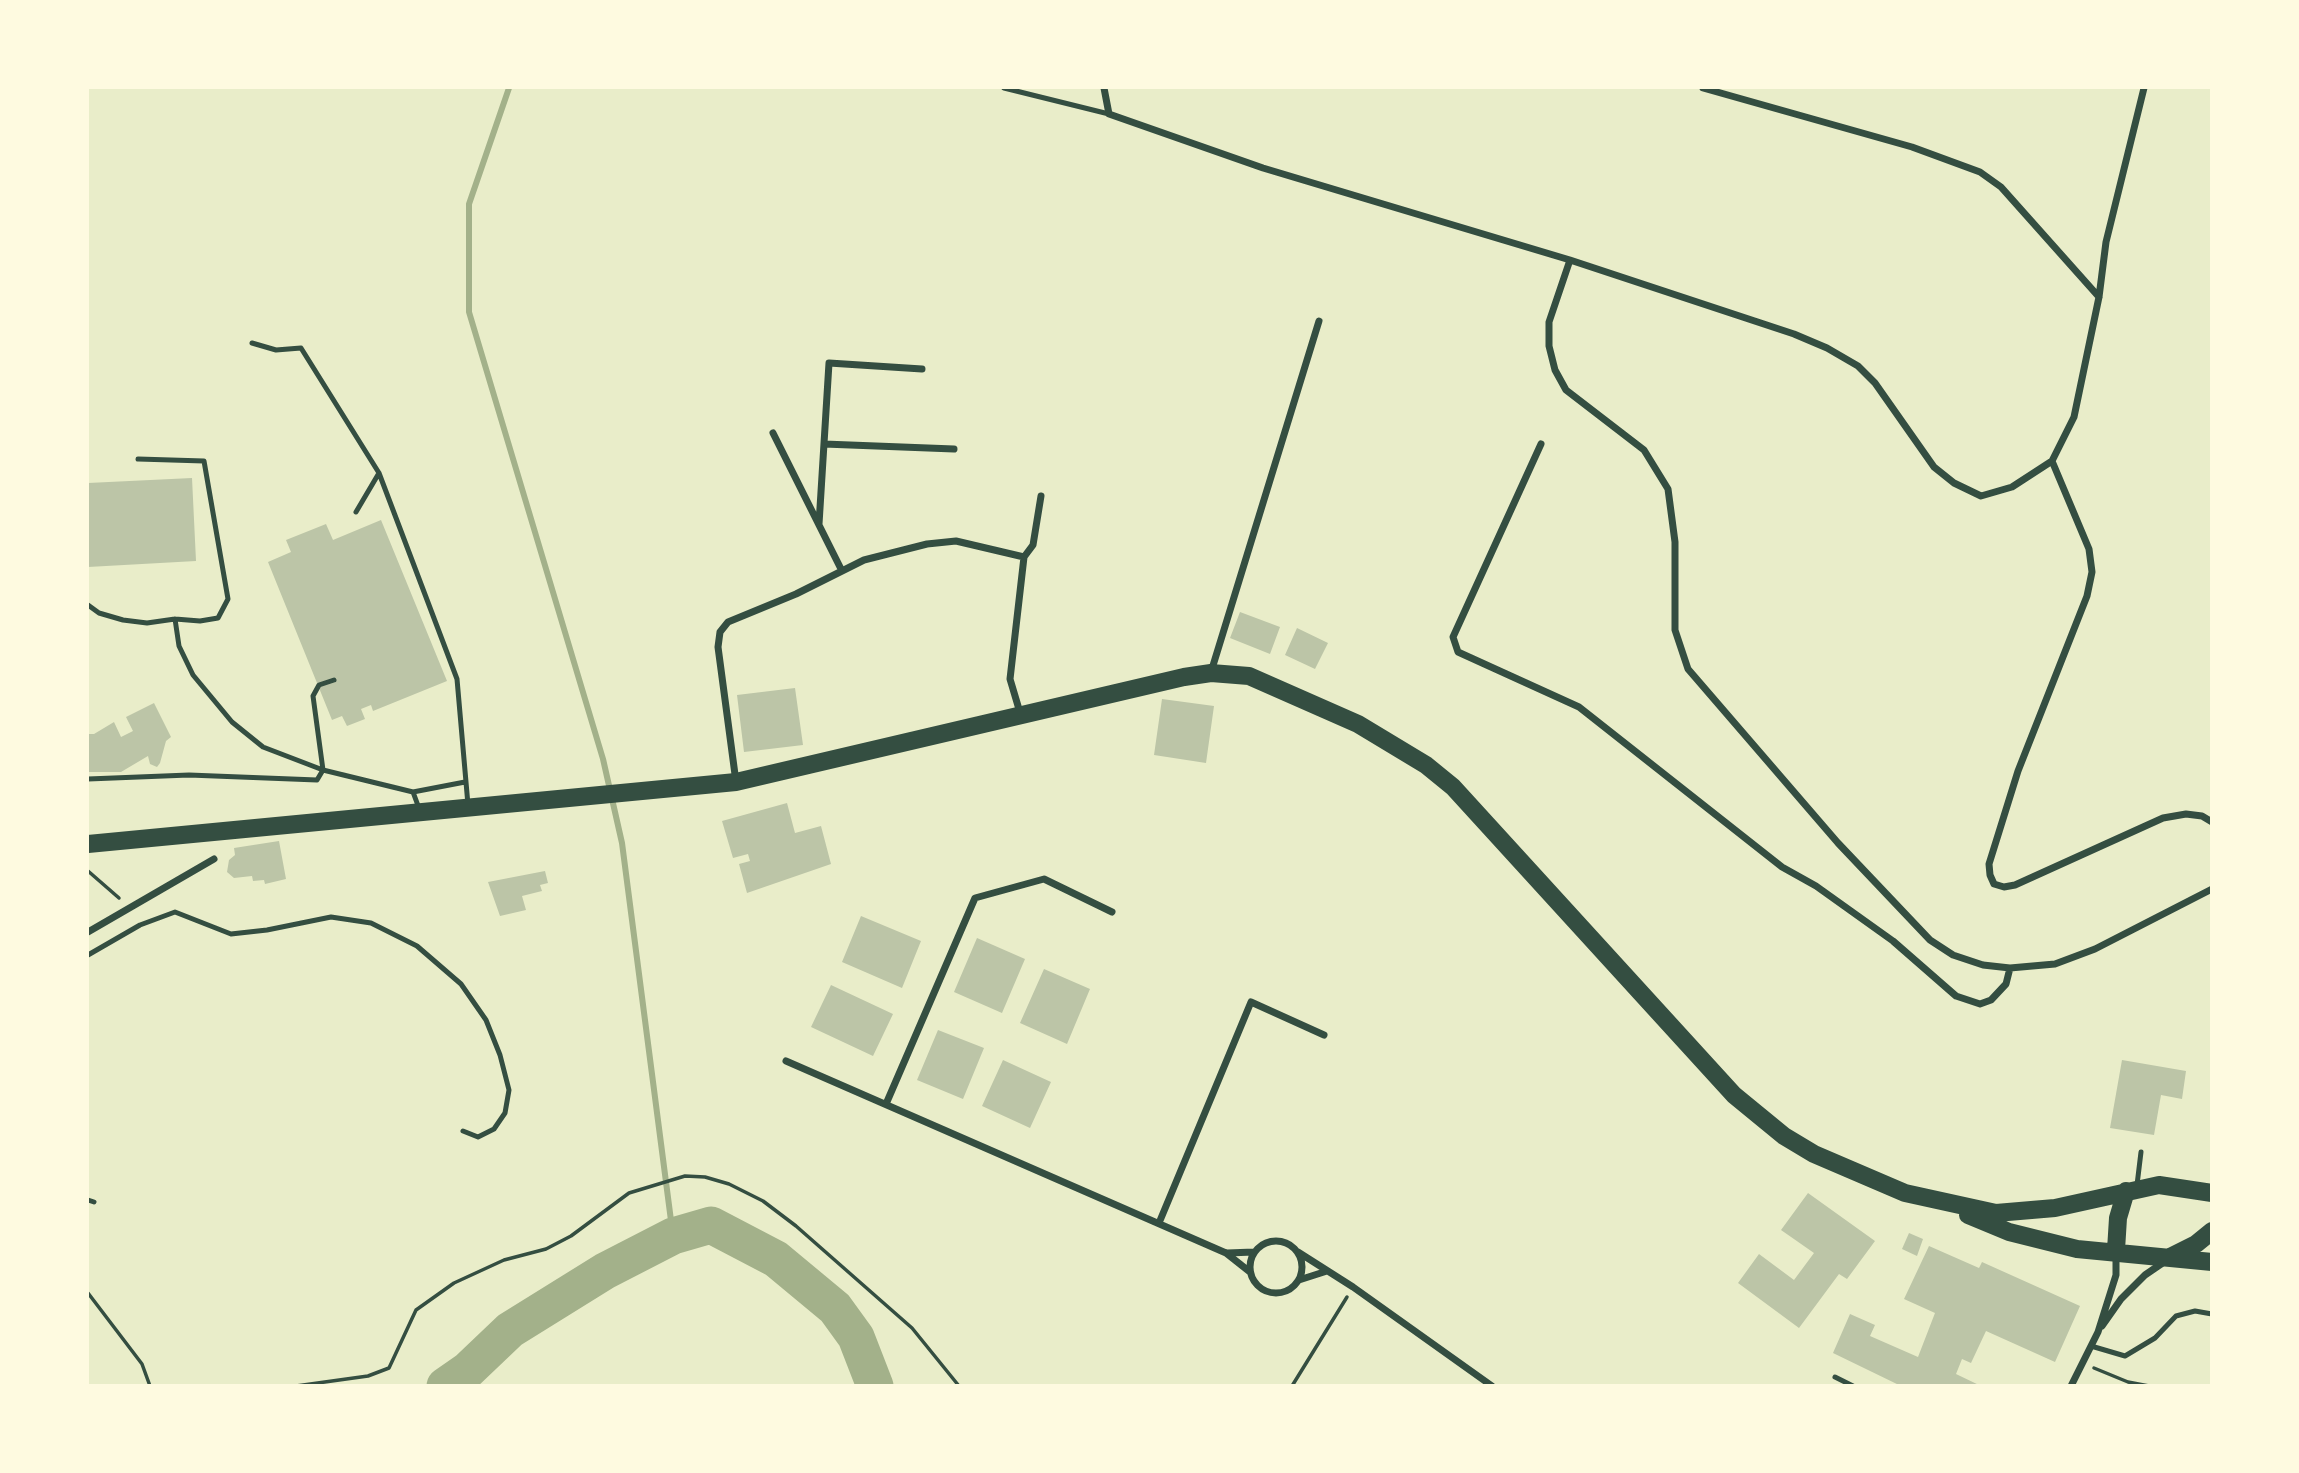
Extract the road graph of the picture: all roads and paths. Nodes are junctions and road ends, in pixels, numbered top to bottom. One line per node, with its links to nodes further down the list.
1 (1003, 88): 5 (lane)
2 (1104, 88): 5 (street)
3 (1703, 88): 7 (street)
4 (2144, 88): 7 (street)
5 (1109, 114): 6 (street)
6 (1570, 260): 16 (street); 44 (street)
7 (2099, 297): 16 (street)
8 (1319, 321): 25 (street)
9 (252, 343): 17 (lane)
10 (922, 369): 12 (street)
11 (774, 433): 20 (street)
12 (824, 444): 14 (street); 20 (street)
13 (1541, 444): 44 (street)
14 (954, 449)
15 (138, 459): 24 (lane)
16 (2052, 461): 35 (street)
17 (379, 473): 19 (lane); 30 (lane)
18 (1041, 496): 21 (street)
19 (356, 512)
20 (819, 524): 22 (street)
21 (1024, 557): 22 (street); 27 (street)
22 (841, 569): 31 (street)
23 (88, 605): 24 (lane)
24 (175, 619): 28 (lane)
25 (1211, 673): 27 (main road); 52 (main road)
26 (334, 680): 28 (lane)
27 (1021, 717): 31 (main road)
28 (323, 770): 29 (lane); 32 (lane)
29 (88, 779)
30 (465, 782): 32 (lane); 33 (lane)
31 (728, 783): 33 (main road)
32 (413, 792): 34 (lane)
33 (468, 808): 34 (main road)
34 (421, 812): 36 (main road)
35 (2211, 822)
36 (88, 844)
37 (214, 859): 40 (street)
38 (88, 872): 40 (path)
39 (2211, 889): 44 (street)
40 (131, 909): 42 (street)
41 (1112, 912): 47 (street)
42 (88, 932)
43 (88, 955): 48 (lane)
44 (2010, 968)
45 (1324, 1035): 53 (street)
46 (786, 1061): 47 (street)
47 (886, 1104): 53 (street)
48 (463, 1131)
49 (2141, 1152): 50 (lane)
50 (2132, 1190): 51 (main road); 52 (main road); 55 (main road)
51 (2211, 1193)
52 (1946, 1204): 55 (main road)
53 (1159, 1223): 56 (street)
54 (2211, 1231): 59 (main road)
55 (2116, 1250): 59 (main road); 67 (street)
56 (1226, 1252): 57 (street); 62 (street)
57 (1254, 1252): 58 (street); 62 (street)
58 (1298, 1252): 61 (street); 63 (street)
59 (2170, 1257): 60 (main road); 67 (street)
60 (2211, 1262)
61 (1327, 1271): 63 (street); 64 (street)
62 (1250, 1272): 63 (street)
63 (1299, 1280)
64 (1353, 1287): 74 (path); 75 (street)
65 (88, 1293): 71 (path)
66 (2211, 1314): 68 (lane)
67 (2098, 1332): 68 (street)
68 (2091, 1346): 69 (street)
69 (2083, 1363): 77 (street); 78 (path)
70 (1835, 1377): 76 (lane)
71 (150, 1385)
72 (296, 1385): 73 (path)
73 (959, 1385)
74 (1292, 1385)
75 (1492, 1385)
76 (1853, 1385)
77 (2071, 1385)
78 (2148, 1385)

